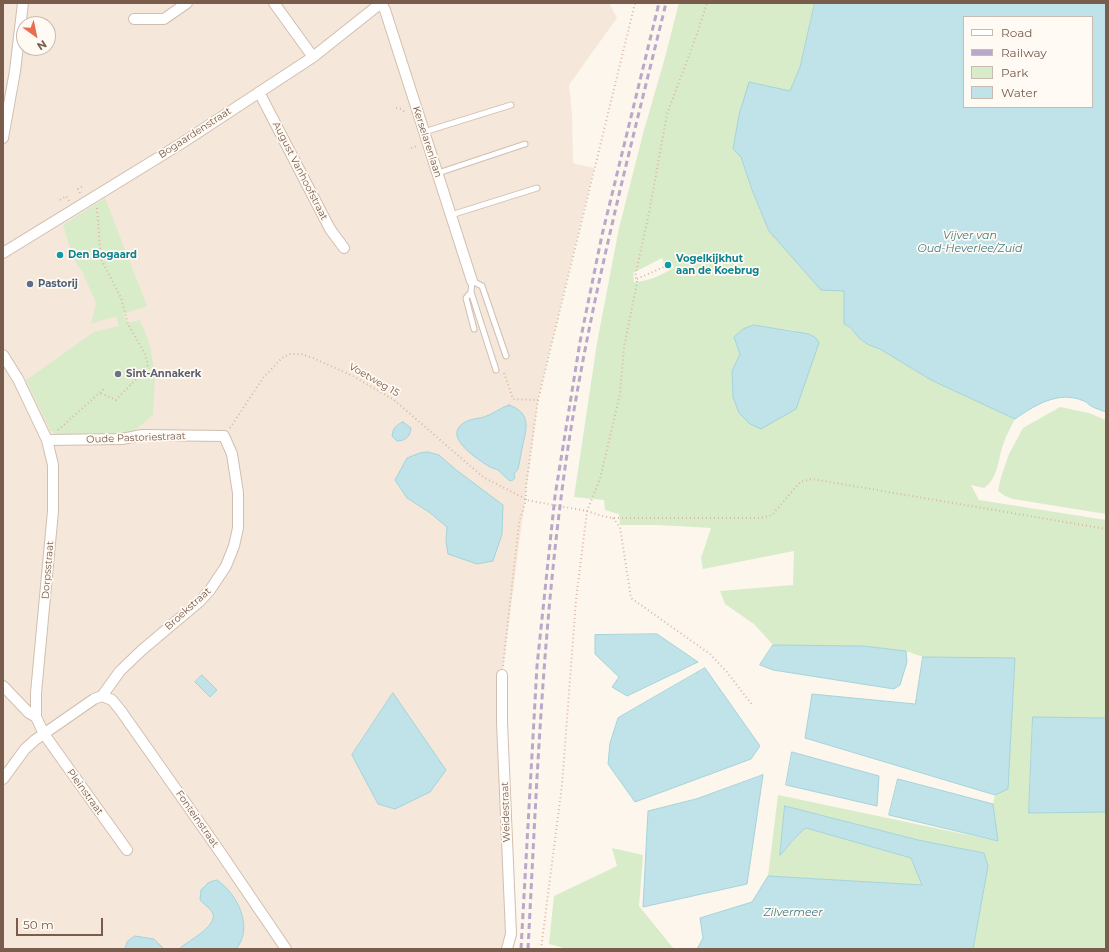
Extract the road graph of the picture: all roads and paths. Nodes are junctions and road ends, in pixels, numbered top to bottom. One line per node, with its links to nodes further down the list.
1 (23, 3): 14 (street)
2 (187, 3): 7 (street)
3 (274, 3): 8 (street)
4 (381, 3): 8 (street, Bogaardenstraat); 13 (street, Kerselarenlaan)
5 (635, 3): 40 (path)
6 (706, 3): 29 (path)
7 (134, 19)
8 (313, 57): 9 (street, Bogaardenstraat)
9 (260, 92): 26 (street, August Vanhoofstraat); 27 (street, Bogaardenstraat)
10 (511, 105): 13 (lane)
11 (396, 108): 12 (path)
12 (406, 113)
13 (424, 132): 18 (street, Kerselarenlaan)
14 (3, 138)
15 (525, 144): 18 (lane)
16 (418, 146): 17 (path)
17 (411, 148)
18 (438, 173): 25 (street, Kerselarenlaan)
19 (83, 186): 21 (path)
20 (537, 188): 25 (lane)
21 (82, 195)
22 (60, 200): 23 (path)
23 (69, 202)
24 (97, 207): 37 (path)
25 (451, 215): 30 (street, Kerselarenlaan)
26 (344, 248)
27 (4, 251)
28 (666, 266): 29 (path)
29 (638, 279): 41 (path)
30 (472, 281): 31 (lane); 34 (lane)
31 (470, 292): 32 (lane); 35 (lane)
32 (474, 329)
33 (3, 355): 39 (street, Dorpsstraat)
34 (506, 356)
35 (496, 370)
36 (105, 388): 37 (path)
37 (100, 392): 39 (path)
38 (224, 436): 39 (street, Oude Pastoriestraat); 40 (path, Voetweg 15); 46 (street, Broekstraat)
39 (45, 438): 48 (street, Dorpsstraat)
40 (526, 500): 41 (path, Voetweg 15); 44 (path)
41 (587, 510): 42 (path, Voetweg 15); 54 (path)
42 (613, 518): 43 (path, Voetweg 15); 47 (path)
43 (1106, 529)
44 (502, 675): 53 (street, Weidestraat)
45 (3, 686): 48 (street)
46 (102, 696): 49 (street, Broekstraat); 52 (street, Fonteinstraat)
47 (753, 706)
48 (36, 717): 49 (street, Dorpsstraat)
49 (44, 734): 50 (street); 51 (street, Pleinstraat)
50 (3, 779)
51 (127, 850)
52 (286, 949)
53 (507, 949)
54 (541, 949)

